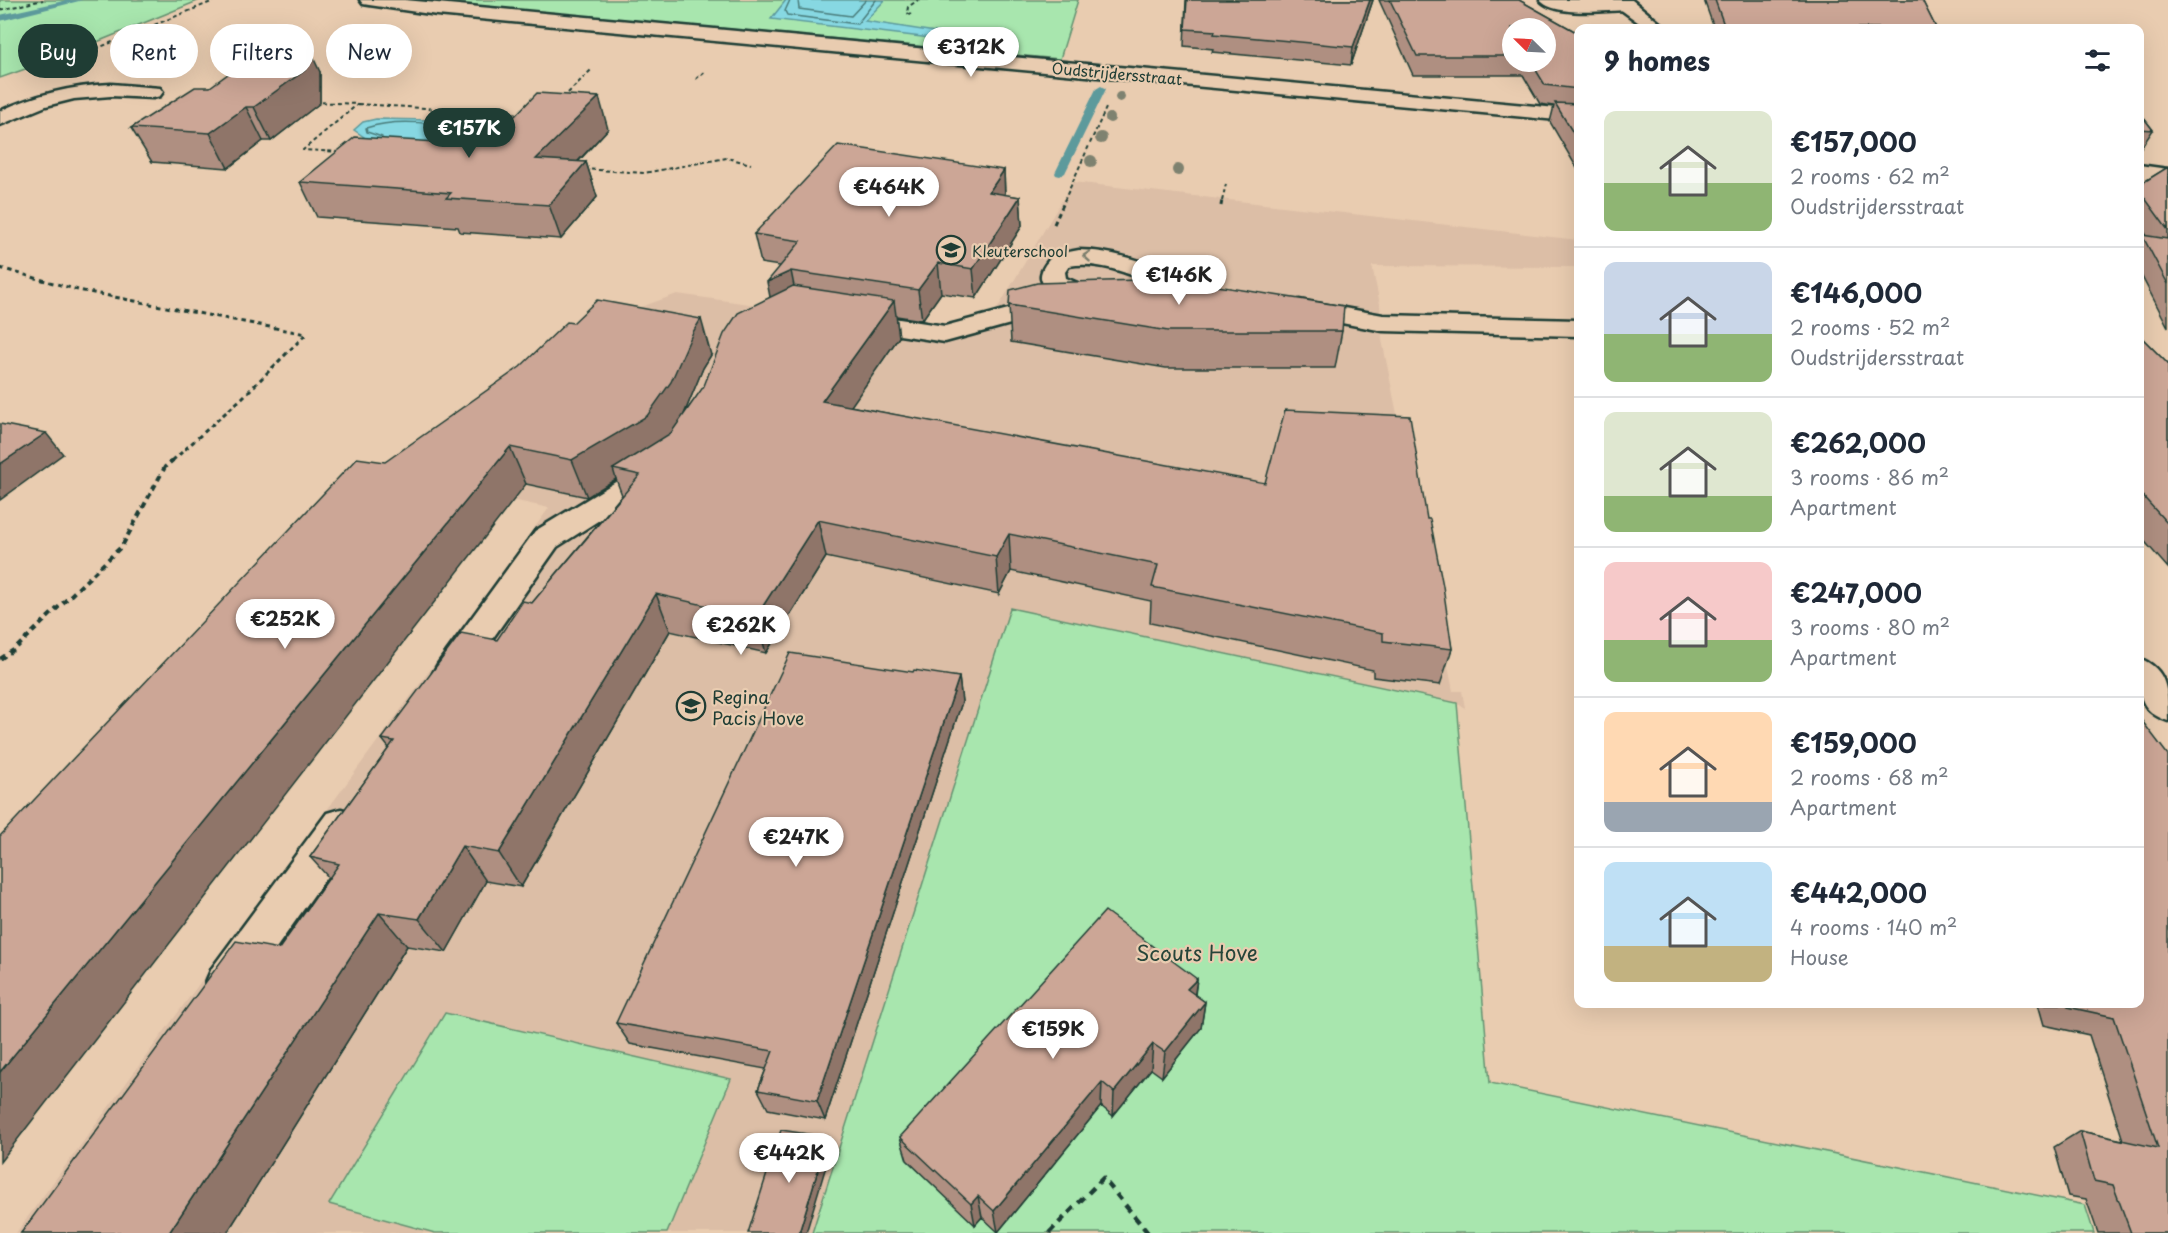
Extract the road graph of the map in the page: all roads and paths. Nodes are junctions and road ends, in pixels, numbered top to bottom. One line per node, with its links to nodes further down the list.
1 (43, 0): 6 (path)
2 (216, 0): 9 (path)
3 (369, 0): 11 (street, Oudstrijdersstraat)
4 (1549, 0): 5 (street)
5 (1628, 6): 7 (street); 8 (street)
6 (0, 9)
7 (1642, 24)
8 (1652, 24)
9 (98, 47)
10 (592, 69): 13 (path)
11 (1121, 74): 17 (street, Oudstrijdersstraat); 26 (path)
12 (153, 92): 18 (street)
13 (561, 100)
14 (312, 101): 15 (path)
15 (358, 104): 16 (path); 19 (path)
16 (523, 114)
17 (1574, 116)
18 (0, 119)
19 (351, 153)
20 (751, 164): 21 (path)
21 (579, 169)
22 (2144, 173): 23 (street)
23 (2168, 176)
24 (1226, 184): 25 (path)
25 (1221, 206)
26 (1074, 256): 28 (street, one-way to 26); 29 (street)
27 (0, 268): 35 (path)
28 (1182, 286): 29 (street); 30 (street)
29 (1119, 292): 32 (street)
30 (1227, 295)
31 (1272, 303): 33 (street)
32 (820, 314)
33 (1574, 328)
34 (685, 441): 37 (street)
35 (0, 659)
36 (2144, 677): 38 (street)
37 (432, 699)
38 (2168, 707)
39 (361, 796): 40 (street)
40 (207, 1010)
41 (1049, 1233): 42 (path)
42 (1148, 1233)

